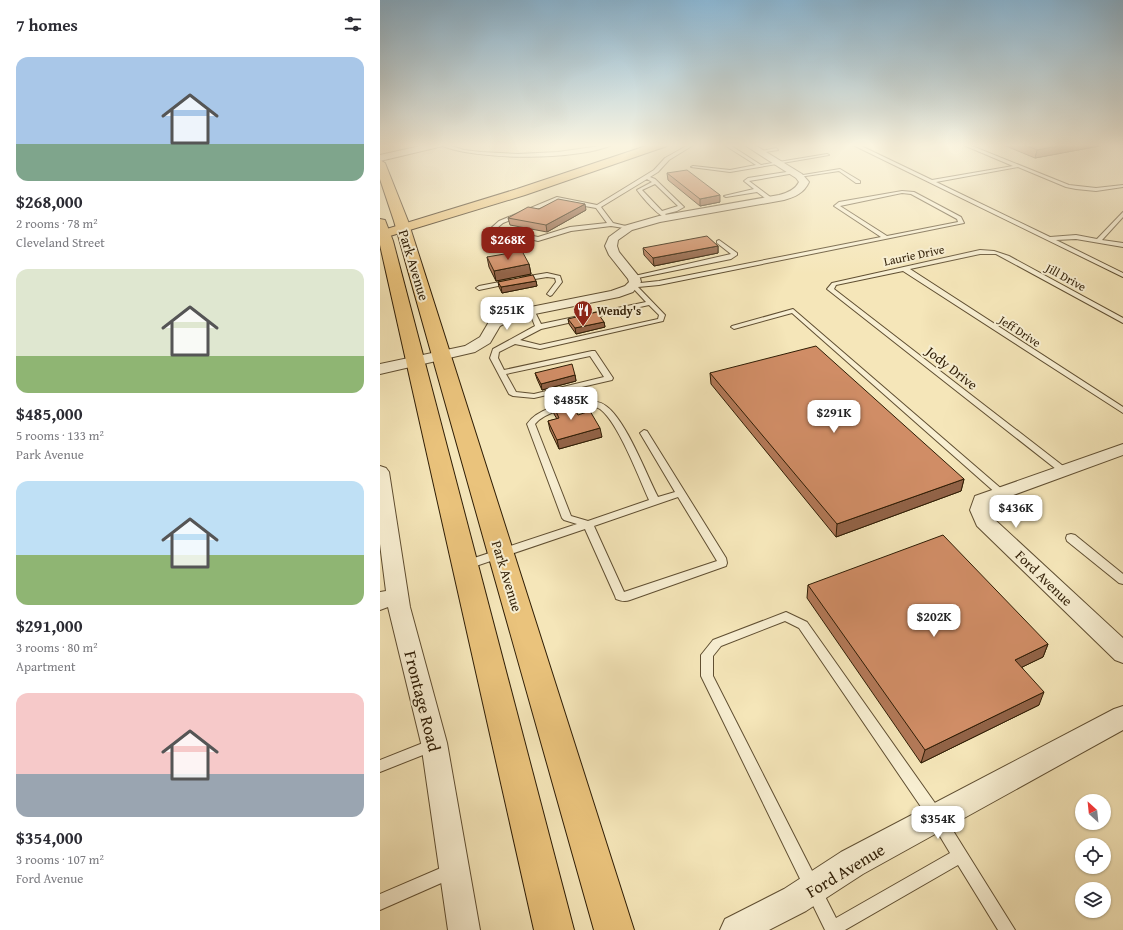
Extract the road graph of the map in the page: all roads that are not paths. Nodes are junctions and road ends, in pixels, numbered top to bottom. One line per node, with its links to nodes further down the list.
1 (383, 187): 19 (main road)
2 (515, 187): 19 (main road)
3 (534, 187): 19 (main road)
4 (630, 187): 15 (lane)
5 (644, 187): 17 (lane)
6 (661, 187): 17 (lane)
7 (755, 187): 12 (lane)
8 (802, 187): 14 (street)
9 (942, 187): 22 (lane)
10 (1075, 187): 11 (lane)
11 (1115, 187)
12 (758, 190): 13 (lane); 14 (lane)
13 (726, 196)
14 (771, 200): 17 (street)
15 (598, 207): 18 (lane); 18 (lane)
16 (1123, 214): 23 (lane)
17 (663, 215): 20 (street)
18 (611, 224): 20 (lane)
19 (387, 228): 39 (main road, Park Avenue); 40 (main road, Park Avenue)
20 (628, 228): 29 (street)
21 (886, 238): 21 (lane); 29 (lane)
22 (1050, 240): 23 (lane); 28 (lane)
23 (1098, 241): 25 (lane)
24 (719, 242): 29 (lane)
25 (1123, 245)
26 (999, 253): 27 (lane, Laurie Drive); 35 (lane, Jill Drive)
27 (906, 269): 30 (lane, Laurie Drive); 43 (lane, Jeff Drive)
28 (1123, 275)
29 (633, 281): 33 (lane); 34 (street)
30 (834, 284): 46 (lane, Jody Drive)
31 (479, 288): 32 (lane)
32 (550, 294)
33 (650, 303): 36 (lane); 38 (lane)
34 (532, 311): 36 (lane); 39 (street)
35 (1123, 321)
36 (539, 327): 38 (lane)
37 (734, 327): 49 (lane)
38 (513, 341): 42 (lane)
39 (442, 356): 40 (street); 53 (main road, Park Avenue)
40 (415, 362): 41 (street); 54 (main road, Park Avenue)
41 (380, 369)
42 (502, 373): 42 (lane)
43 (1123, 411)
44 (644, 433): 48 (lane)
45 (1123, 449): 46 (street, Ford Avenue)
46 (1064, 471): 49 (street, Ford Avenue)
47 (381, 481): 55 (street, Frontage Road)
48 (681, 493): 50 (lane); 51 (lane)
49 (1001, 493): 58 (street, Ford Avenue)
50 (655, 502): 51 (lane); 51 (lane)
51 (588, 524): 53 (lane)
52 (1071, 538): 56 (lane)
53 (501, 554): 54 (lane); 69 (main road, Park Avenue)
54 (465, 565): 68 (main road, Park Avenue)
55 (387, 567): 57 (street, Frontage Road)
56 (1123, 580)
57 (389, 598): 60 (street, Frontage Road)
58 (1123, 653)
59 (1123, 717): 62 (street, Ford Avenue)
60 (434, 744): 61 (lane); 64 (street, Frontage Road)
61 (380, 766)
62 (937, 818): 63 (lane); 65 (street, Ford Avenue); 65 (lane)
63 (960, 856): 65 (lane); 71 (lane)
64 (454, 870): 66 (lane); 67 (street, Frontage Road)
65 (813, 889): 70 (street, Ford Avenue)
66 (380, 902)
67 (464, 930)
68 (554, 930)
69 (614, 930)
70 (736, 930)
71 (1007, 930)

